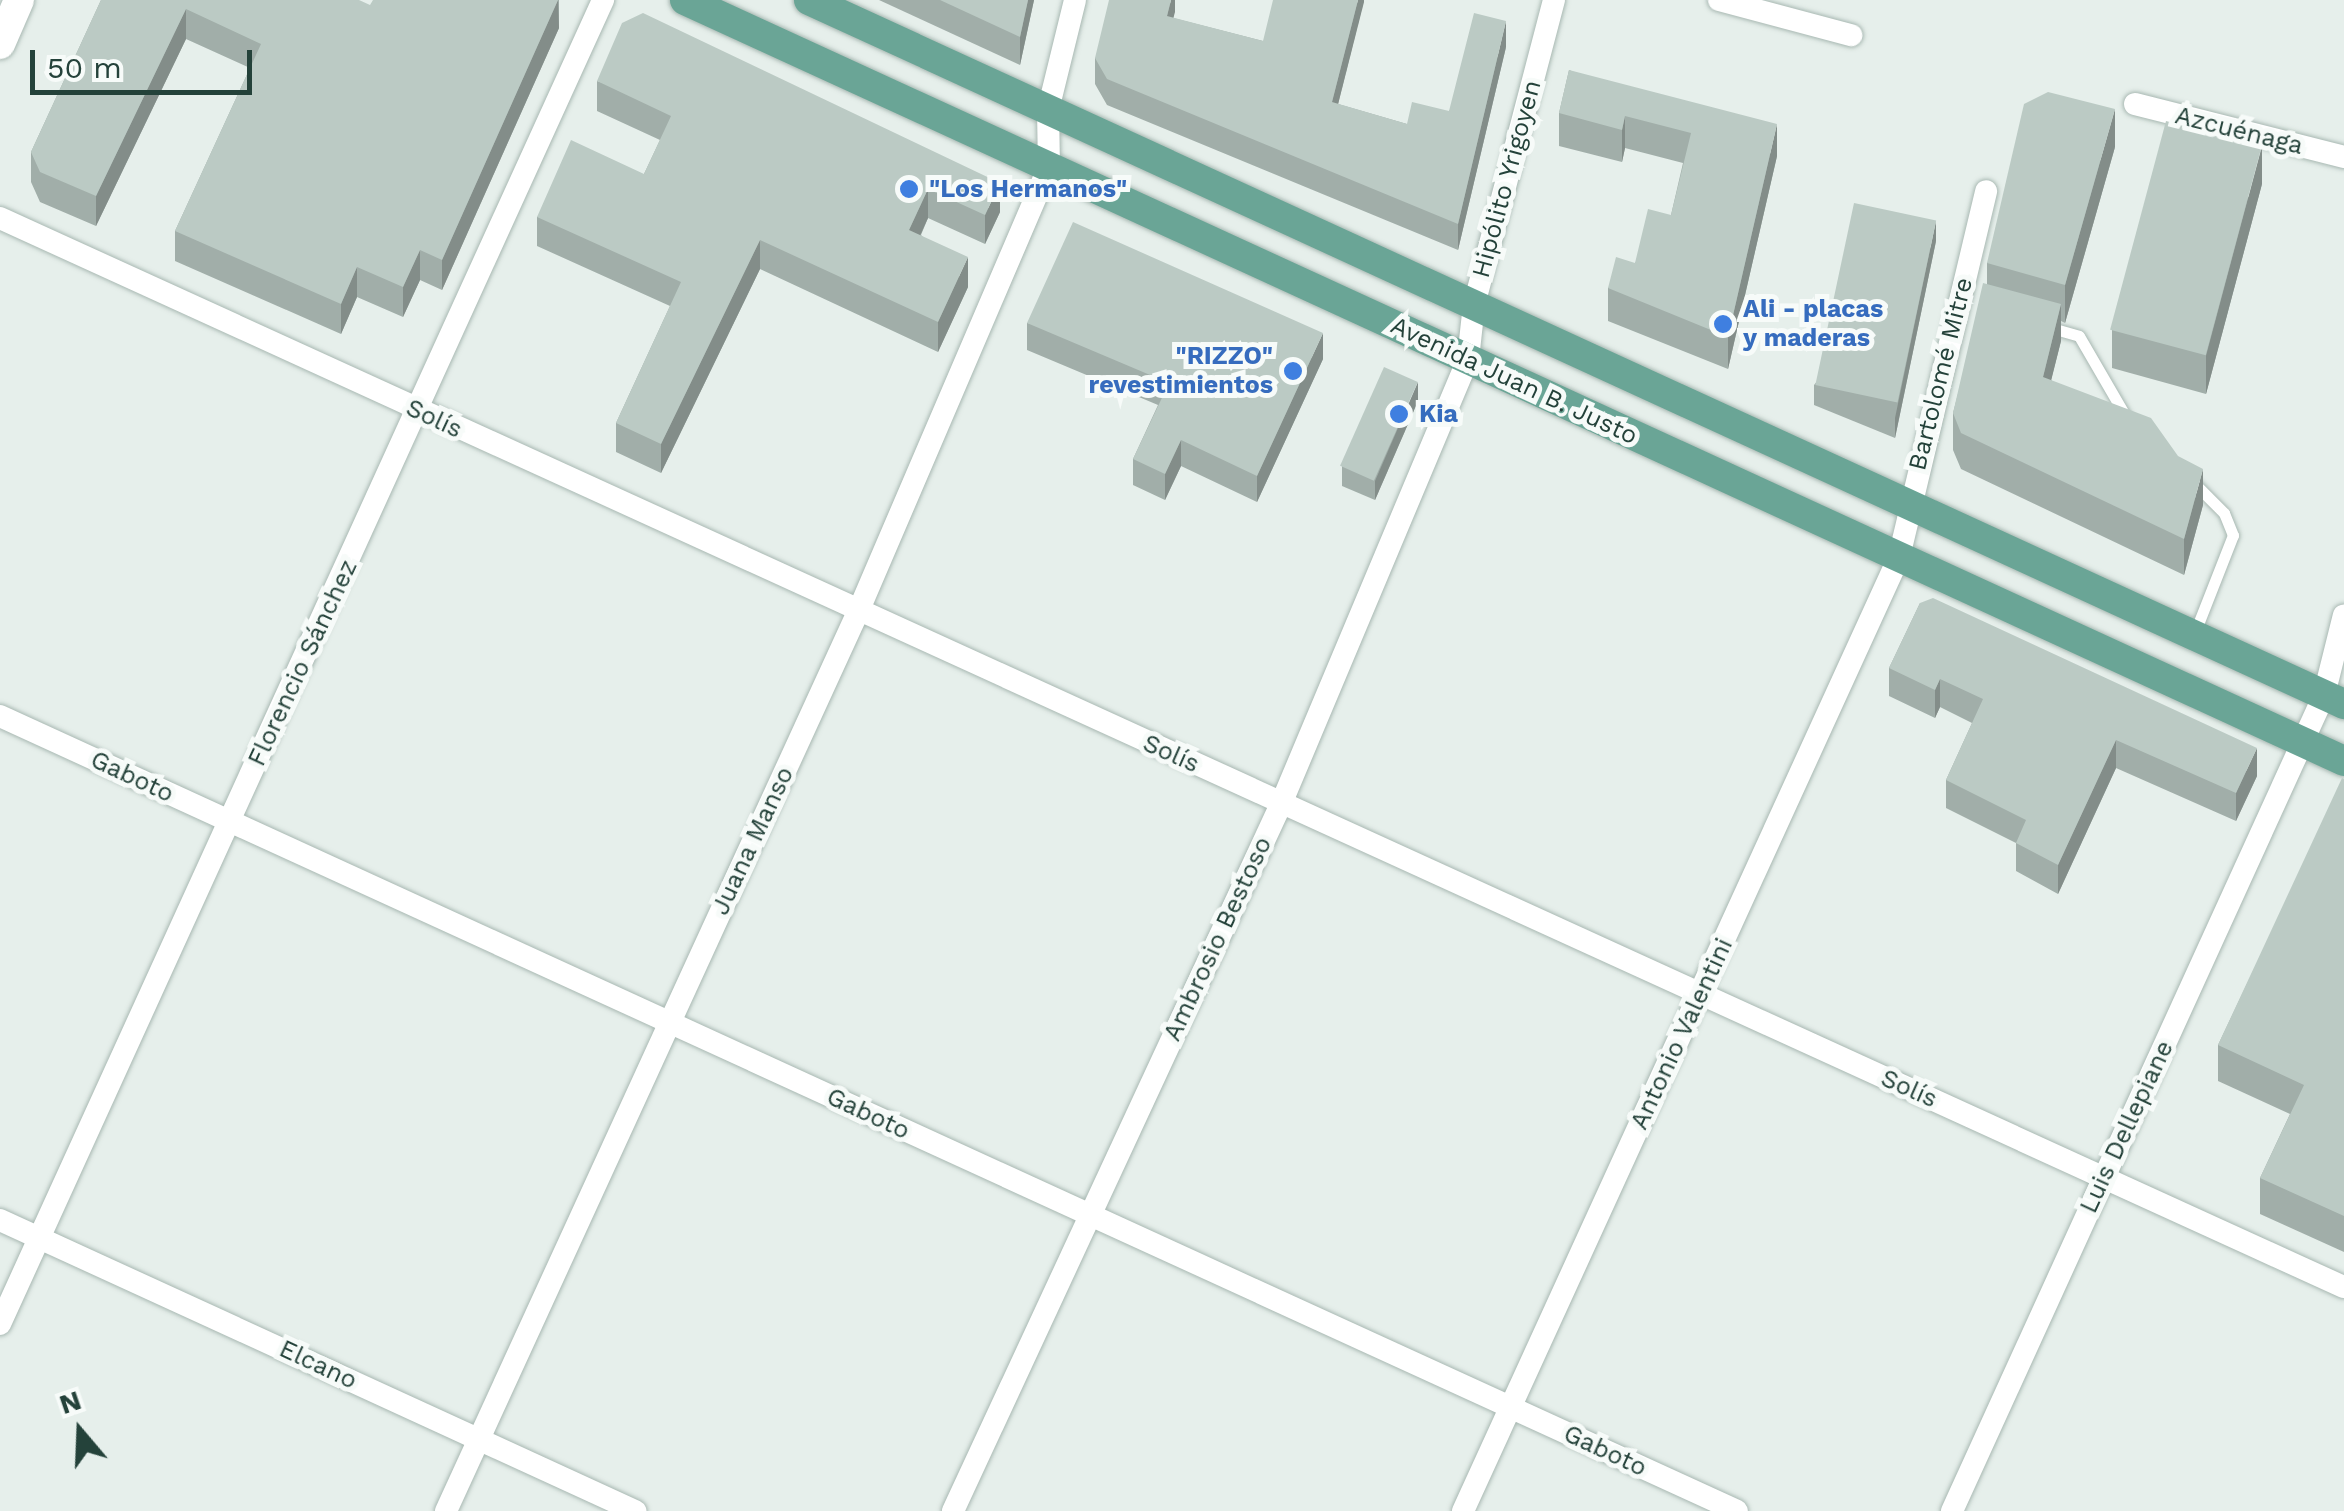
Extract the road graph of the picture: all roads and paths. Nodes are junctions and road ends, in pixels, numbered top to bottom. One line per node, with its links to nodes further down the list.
1 (19, 0): 9 (main road)
2 (603, 0): 19 (street, Florencio Sánchez)
3 (685, 0): 13 (main road, Avenida Juan B. Justo)
4 (809, 0): 11 (main road, Avenida Juan B. Justo)
5 (1075, 0): 11 (street)
6 (1554, 0): 16 (street, Hipólito Yrigoyen)
7 (1719, 0): 8 (street)
8 (1852, 35)
9 (0, 44)
10 (2135, 104): 12 (street, Azcuénaga)
11 (1048, 110): 13 (street); 16 (main road, Avenida Juan B. Justo)
12 (2344, 157)
13 (1049, 167): 18 (main road, Avenida Juan B. Justo); 24 (street, Juana Manso)
14 (1986, 191): 22 (street, Bartolomé Mitre)
15 (0, 218): 19 (street, Solís)
16 (1474, 306): 18 (street, Hipólito Yrigoyen); 22 (main road, Avenida Juan B. Justo)
17 (2028, 322): 20 (lane)
18 (1468, 359): 23 (main road, Avenida Juan B. Justo); 31 (street, Ambrosio Bestoso)
19 (418, 412): 24 (street, Solís); 32 (street, Florencio Sánchez)
20 (2132, 422)
21 (2185, 474): 26 (lane)
22 (1909, 505): 23 (street, Bartolomé Mitre); 26 (main road, Avenida Juan B. Justo)
23 (1899, 557): 29 (main road, Avenida Juan B. Justo); 33 (street, Antonio Valentini)
24 (858, 612): 31 (street, Solís); 34 (street, Juana Manso)
25 (2344, 615): 27 (street, Luis Dellepiane)
26 (2194, 636): 27 (main road, Avenida Juan B. Justo)
27 (2334, 700): 29 (street, Luis Dellepiane)
28 (0, 716): 32 (street, Gaboto)
29 (2302, 742): 30 (main road, Avenida Juan B. Justo); 35 (street, Luis Dellepiane)
30 (2344, 761)
31 (1281, 804): 33 (street, Solís); 36 (street, Ambrosio Bestoso)
32 (230, 822): 34 (street, Gaboto); 38 (street, Florencio Sánchez)
33 (1700, 994): 35 (street, Solís); 41 (street, Antonio Valentini)
34 (670, 1023): 36 (street, Gaboto); 42 (street, Juana Manso)
35 (2104, 1178): 39 (street, Solís); 48 (street, Luis Dellepiane)
36 (1090, 1215): 41 (street, Gaboto); 45 (street, Ambrosio Bestoso)
37 (0, 1220): 38 (street, Elcano)
38 (39, 1238): 40 (street, Florencio Sánchez); 42 (street, Elcano)
39 (2344, 1287)
40 (0, 1324)
41 (1510, 1408): 46 (street, Antonio Valentini); 47 (street, Gaboto)
42 (479, 1439): 43 (street, Juana Manso); 44 (street, Elcano)
43 (446, 1511)
44 (635, 1511)
45 (953, 1511)
46 (1463, 1511)
47 (1736, 1511)
48 (1952, 1511)

